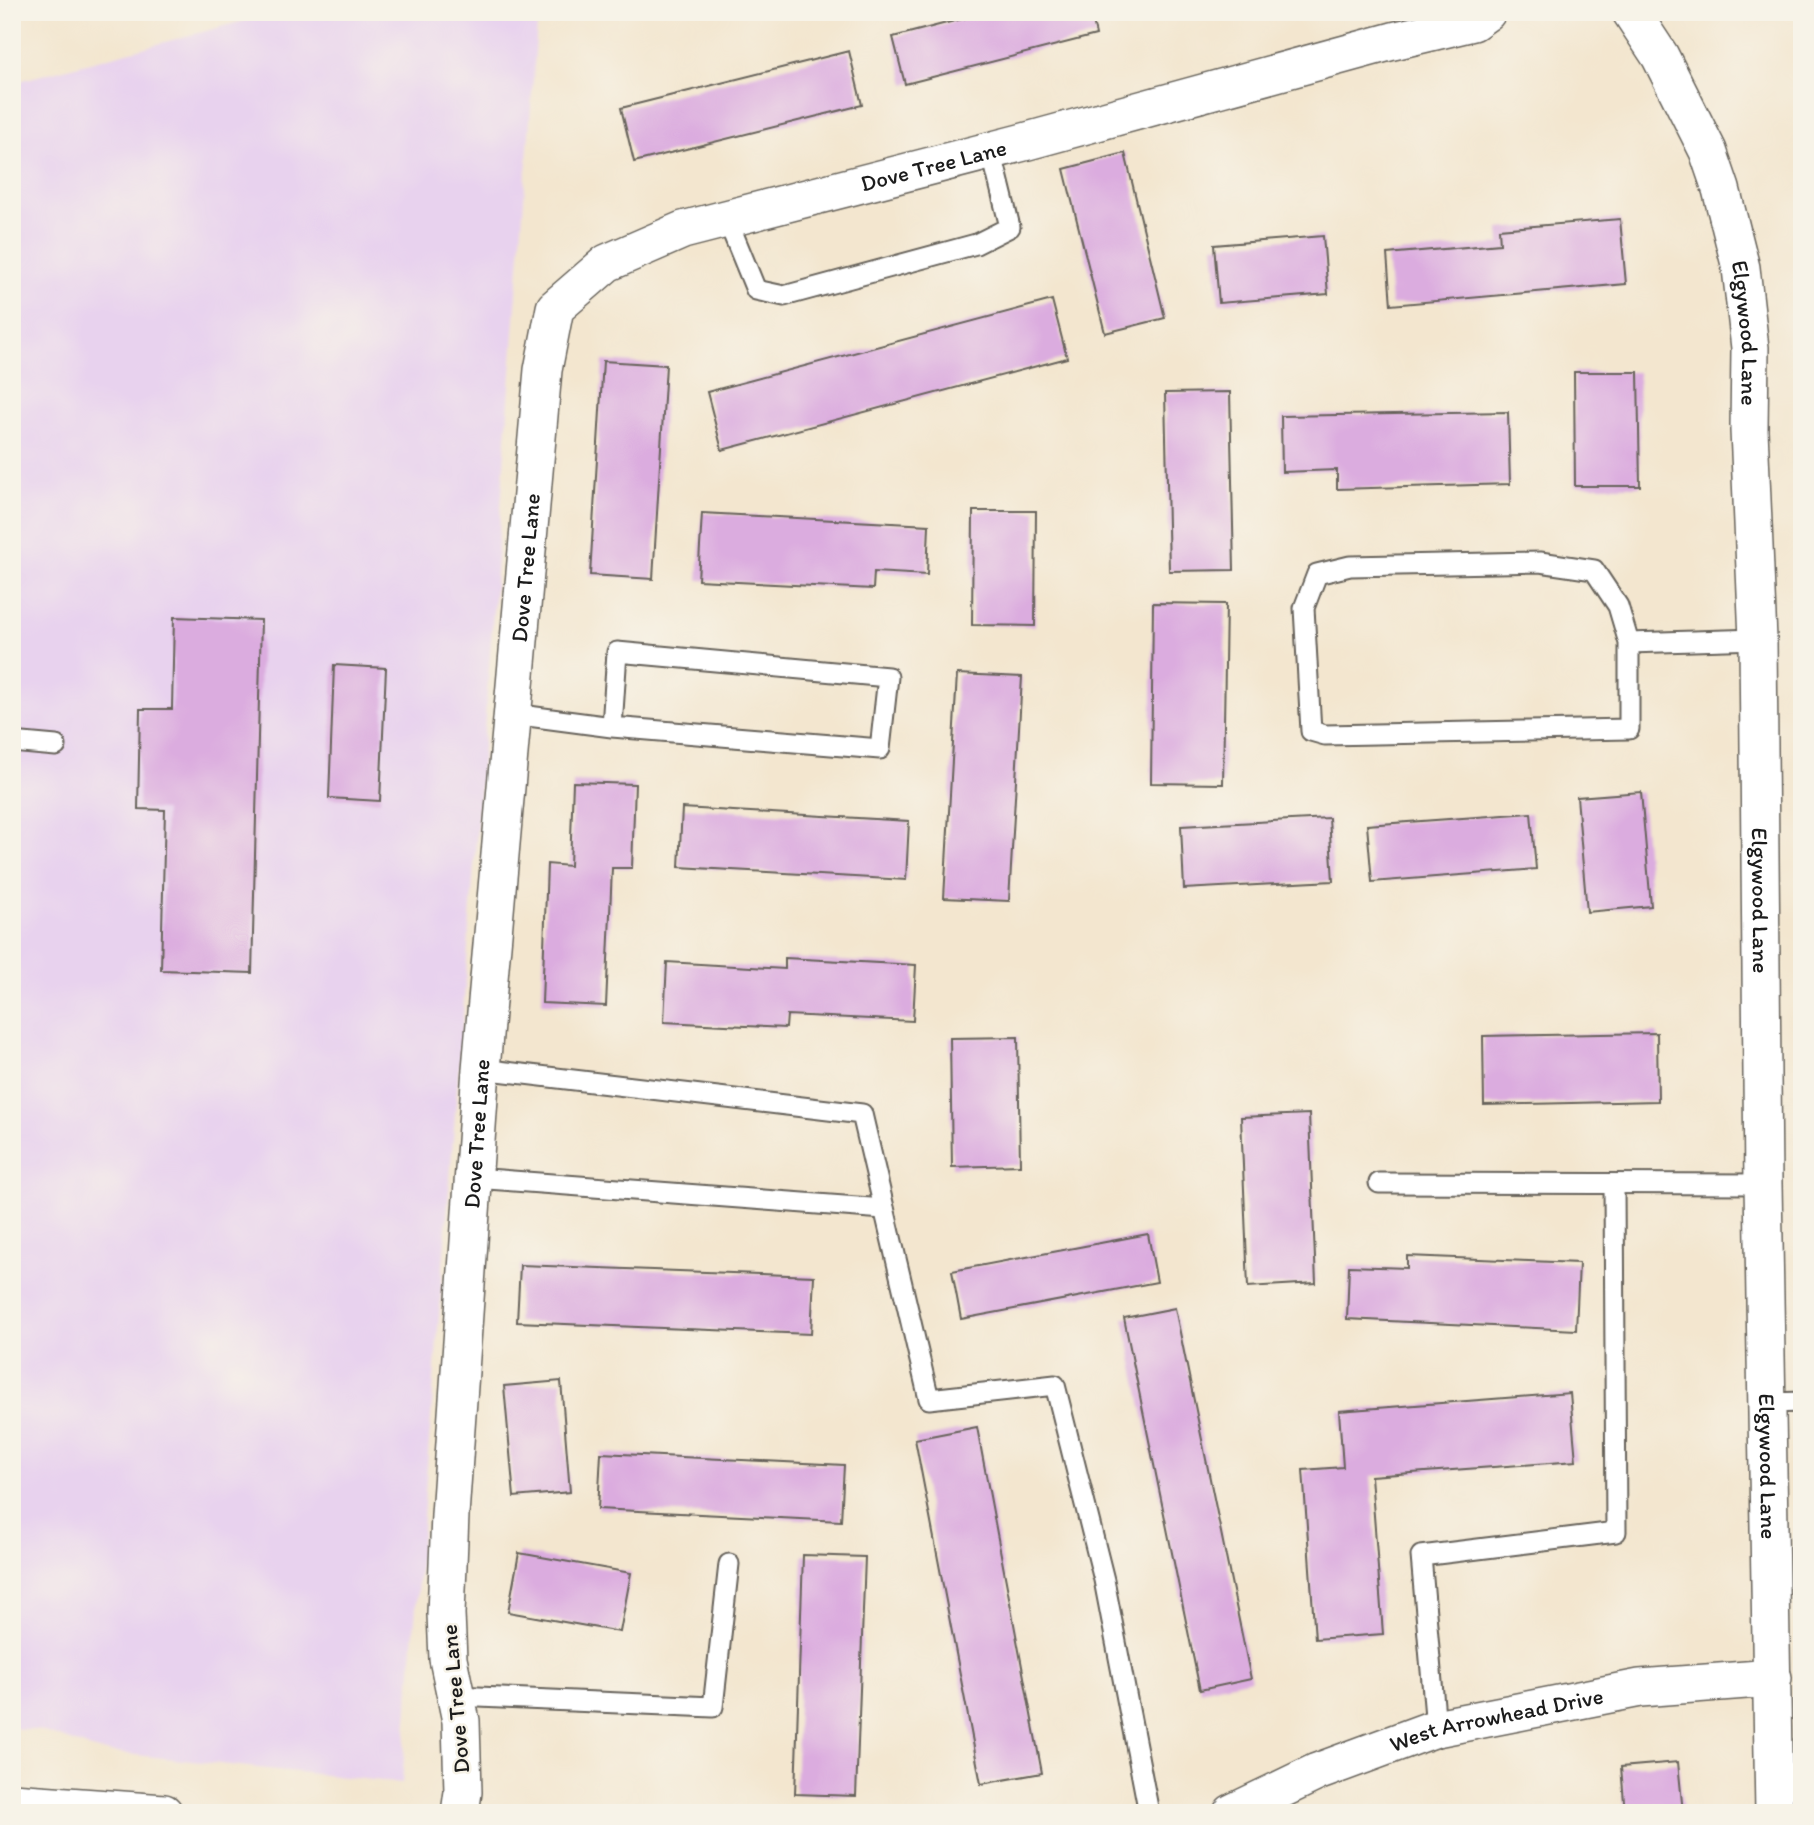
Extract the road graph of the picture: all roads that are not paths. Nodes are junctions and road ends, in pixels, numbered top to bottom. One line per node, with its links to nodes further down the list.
1 (1487, 12): 3 (street, Dove Tree Lane)
2 (1630, 12): 5 (street, Elgywood Lane)
3 (991, 150): 4 (street, Dove Tree Lane); 4 (lane)
4 (727, 219): 7 (street, Dove Tree Lane)
5 (1758, 639): 6 (lane); 15 (street, Elgywood Lane)
6 (1629, 643): 6 (lane)
7 (513, 715): 8 (lane); 11 (street, Dove Tree Lane)
8 (612, 727): 8 (lane)
9 (12, 742): 10 (lane)
10 (56, 746)
11 (481, 1069): 12 (street, Dove Tree Lane); 16 (lane)
12 (474, 1178): 16 (lane); 20 (street, Dove Tree Lane)
13 (1379, 1183): 14 (lane)
14 (1614, 1184): 15 (lane); 21 (lane)
15 (1763, 1184): 17 (street, Elgywood Lane)
16 (884, 1209): 25 (lane)
17 (1784, 1402): 19 (street, Elgywood Lane)
18 (729, 1564): 20 (lane)
19 (1773, 1678): 21 (street, West Arrowhead Drive); 27 (street, Elgywood Lane)
20 (456, 1696): 24 (street, Dove Tree Lane)
21 (1436, 1728): 26 (street, West Arrowhead Drive)
22 (12, 1802): 23 (street)
23 (164, 1813)
24 (460, 1813)
25 (1149, 1813)
26 (1232, 1813)
27 (1774, 1813)

